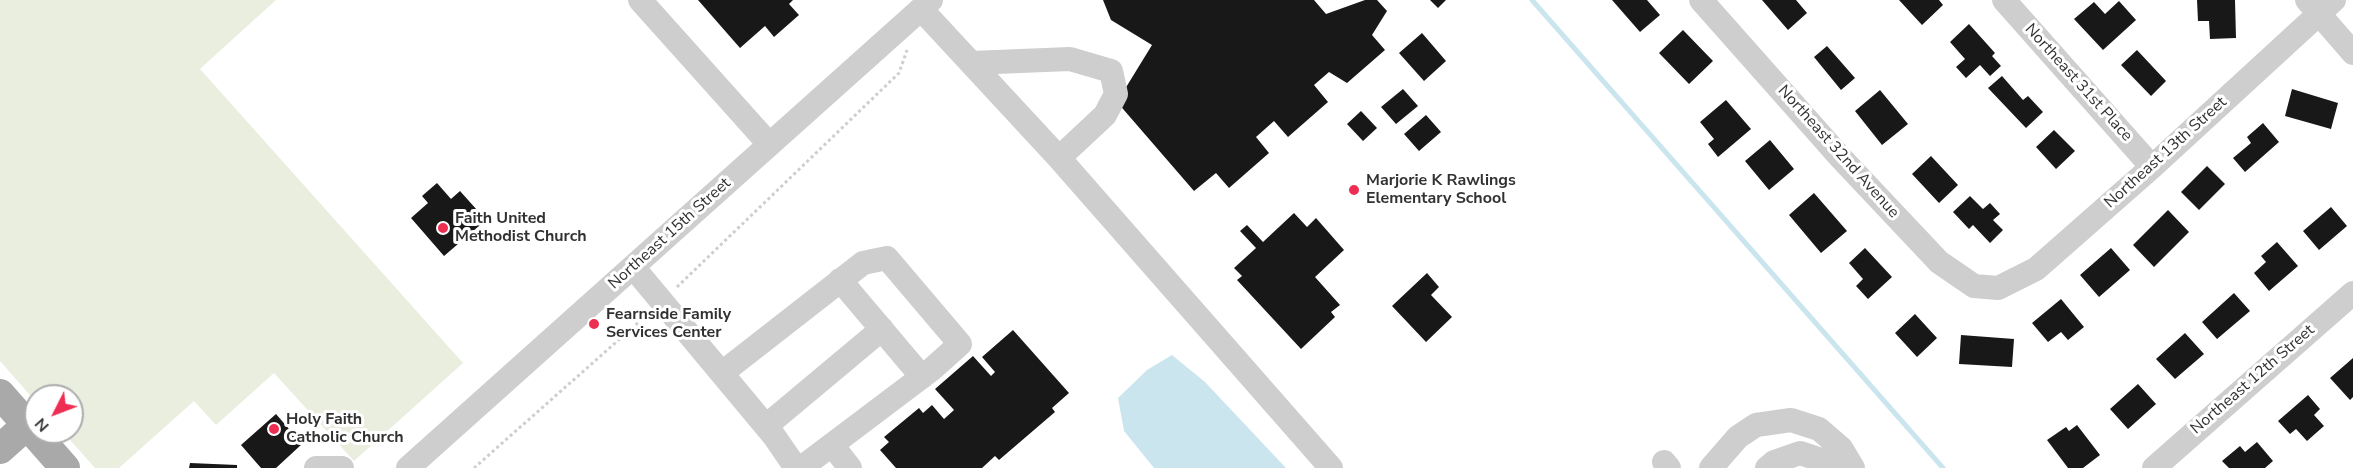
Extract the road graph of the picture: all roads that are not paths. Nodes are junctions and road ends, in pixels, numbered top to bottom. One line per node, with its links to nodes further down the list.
1 (640, 0): 6 (street)
2 (1701, 0): 14 (street, Northeast 32nd Avenue)
3 (2004, 0): 11 (street, Northeast 31st Place)
4 (926, 5): 8 (street); 9 (street, Northeast 15th Street)
5 (2320, 5): 7 (street); 11 (street, Northeast 13th Street)
6 (658, 11): 9 (street)
7 (2353, 52)
8 (971, 63): 10 (street); 10 (street)
9 (769, 144): 12 (street, Northeast 15th Street)
10 (1059, 158): 34 (street)
11 (2152, 167): 14 (street, Northeast 13th Street)
12 (633, 267): 17 (street); 30 (street, Northeast 15th Street)
13 (840, 280): 16 (street); 17 (street); 18 (street)
14 (1986, 287)
15 (2353, 293): 39 (street, Northeast 12th Street)
16 (882, 329): 18 (street); 21 (street)
17 (722, 373): 21 (street)
18 (922, 377): 24 (street)
19 (0, 394): 20 (main road)
20 (24, 422)
21 (766, 426): 31 (street)
22 (24, 428): 25 (main road)
23 (44, 444): 27 (main road)
24 (832, 445): 32 (street); 33 (street)
25 (0, 451): 26 (main road)
26 (13, 468)
27 (65, 468)
28 (316, 468): 29 (street)
29 (342, 468)
30 (408, 468)
31 (796, 468)
32 (801, 468)
33 (850, 468)
34 (1331, 468)
35 (1711, 468): 38 (street)
36 (1767, 468): 37 (street)
37 (1827, 468)
38 (1853, 468)
39 (2154, 468)

